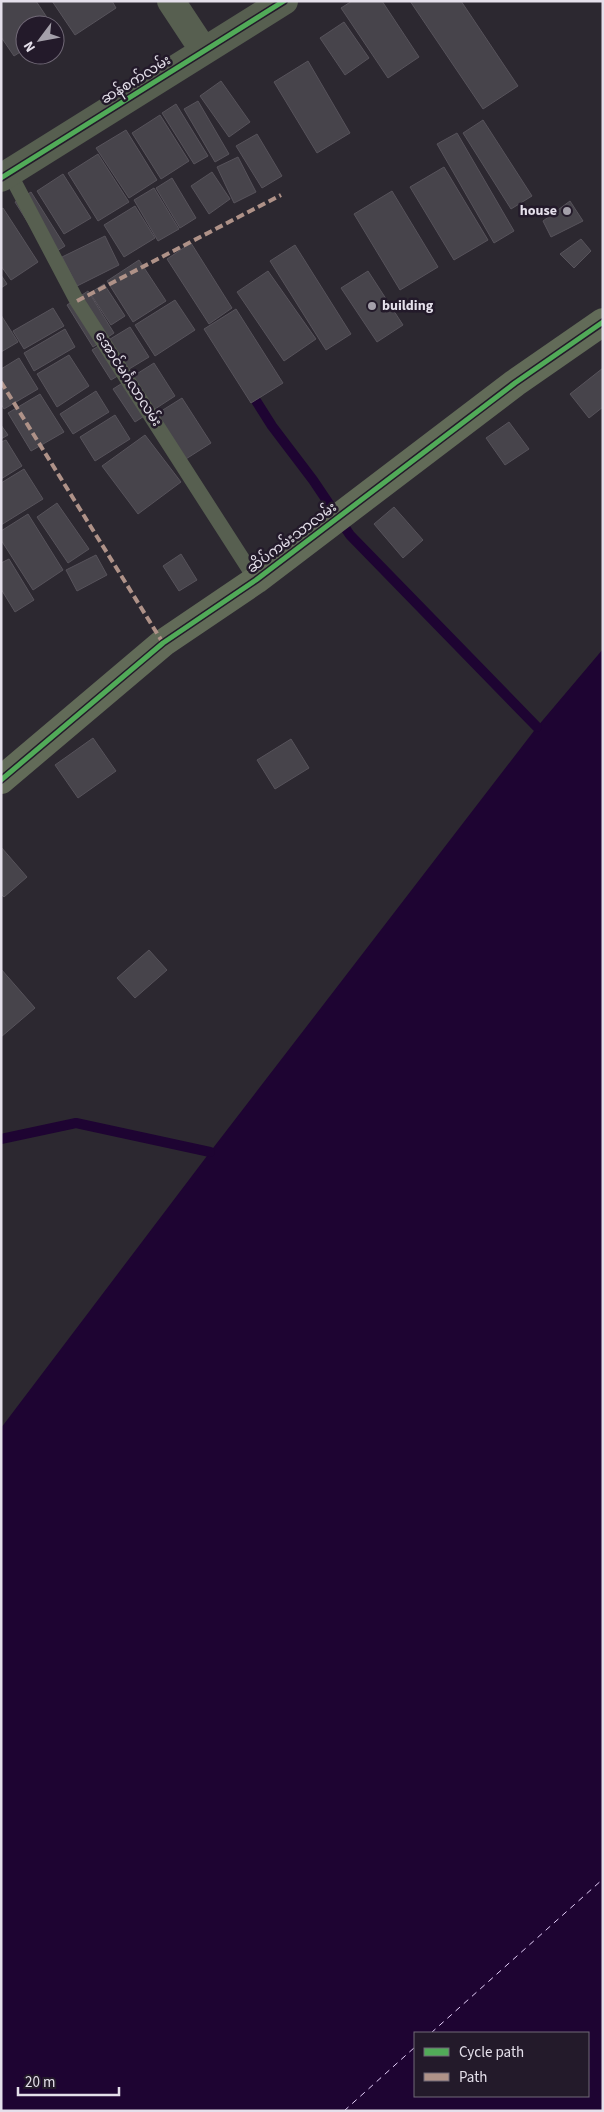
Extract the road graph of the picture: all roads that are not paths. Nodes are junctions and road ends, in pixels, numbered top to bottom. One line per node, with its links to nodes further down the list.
1 (171, 1): 3 (street)
2 (284, 1): 3 (street, ဆန်စက်လမ်း)
3 (204, 52): 4 (street, ဆန်စက်လမ်း)
4 (4, 170): 6 (lane, အောင်မင်္ဂလာလမ်း)
5 (603, 322): 6 (street, ဆိပ်ကမ်းသာလမ်း)
6 (256, 580): 7 (street, ဆိပ်ကမ်းသာလမ်း)
7 (1, 780)

